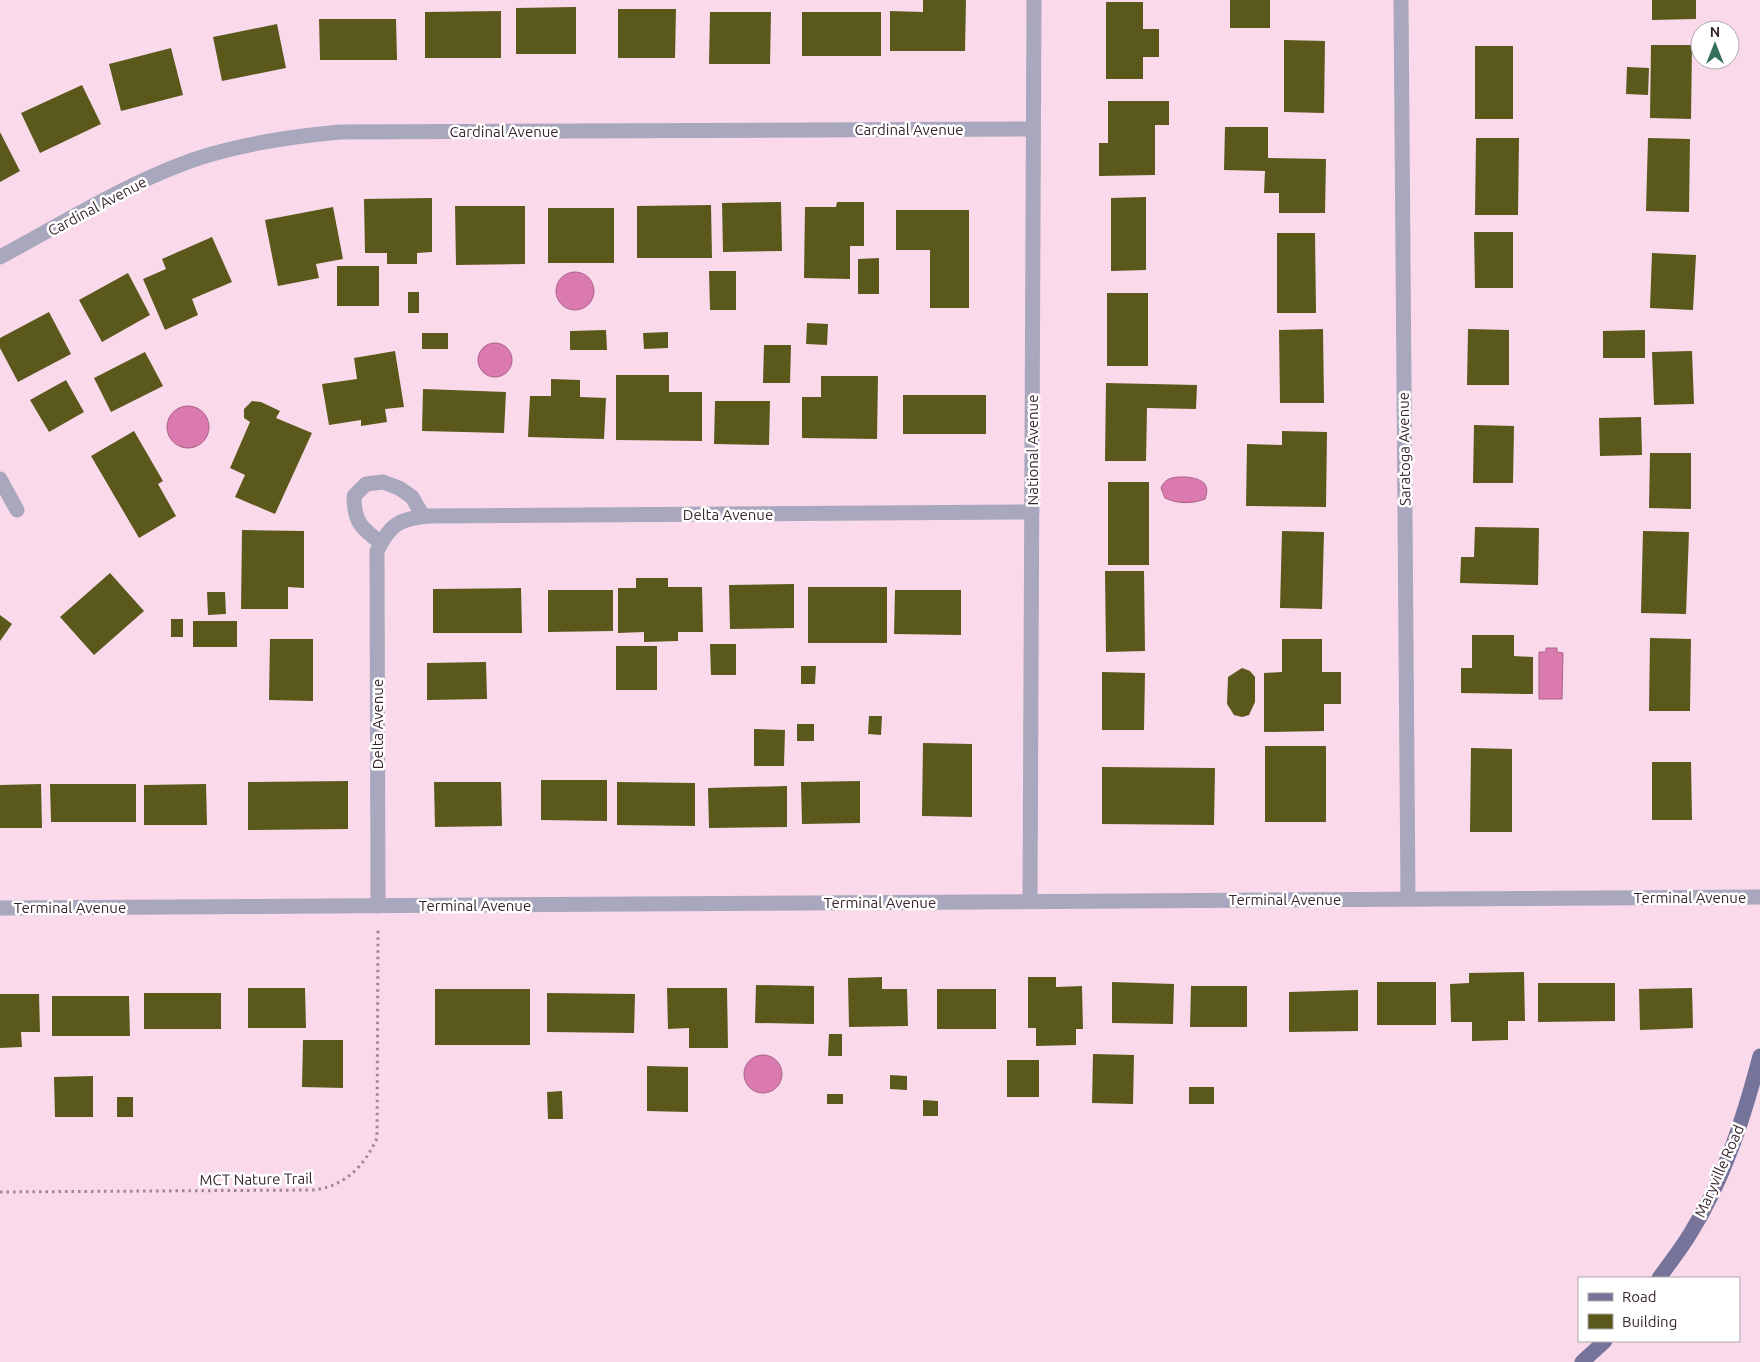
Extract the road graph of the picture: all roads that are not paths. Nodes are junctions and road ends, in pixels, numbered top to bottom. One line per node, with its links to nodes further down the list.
1 (1034, 0): 3 (street, National Avenue)
2 (1401, 0): 11 (street, Saratoga Avenue)
3 (1033, 128): 4 (street, Cardinal Avenue); 7 (street, National Avenue)
4 (0, 257)
5 (0, 478): 6 (street)
6 (18, 510)
7 (1032, 512): 8 (street, Delta Avenue); 12 (street, National Avenue)
8 (423, 516): 9 (street, Delta Avenue); 9 (street)
9 (381, 543): 13 (street, Delta Avenue)
10 (1760, 897): 11 (street, Terminal Avenue)
11 (1408, 899): 12 (street, Terminal Avenue)
12 (1030, 901): 13 (street, Terminal Avenue)
13 (378, 906): 14 (street, Terminal Avenue)
14 (0, 908)
15 (1760, 1056): 16 (main road, Maryville Road)
16 (1660, 1277)
17 (1604, 1342): 18 (main road)
18 (1582, 1362)

